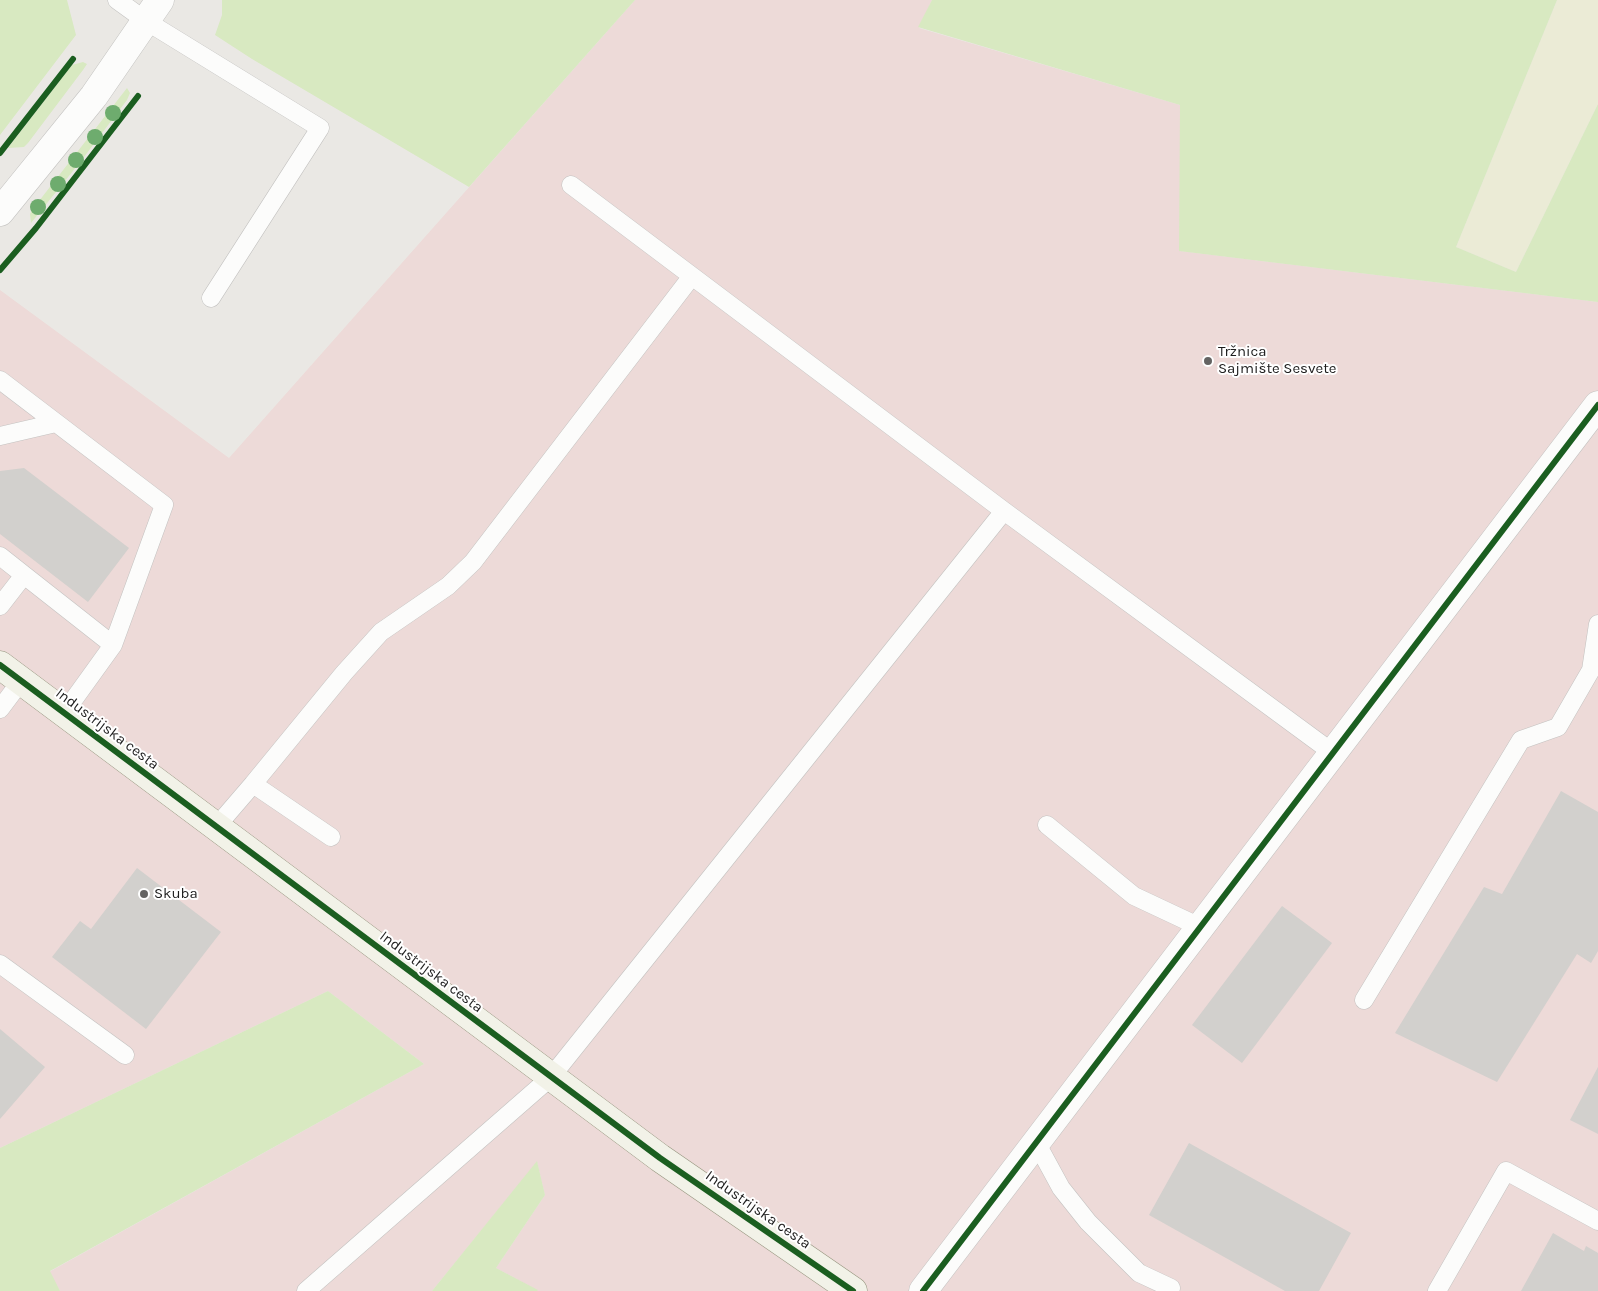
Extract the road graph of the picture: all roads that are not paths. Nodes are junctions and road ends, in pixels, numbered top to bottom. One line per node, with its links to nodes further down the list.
1 (117, 0): 2 (lane)
2 (153, 10): 4 (street); 6 (lane)
3 (571, 185): 5 (lane)
4 (0, 212)
5 (692, 276): 11 (lane); 21 (lane)
6 (211, 298)
7 (0, 380): 9 (lane)
8 (1598, 405): 20 (street)
9 (56, 423): 10 (lane); 16 (lane)
10 (0, 436)
11 (1004, 511): 20 (lane); 29 (lane)
12 (0, 556): 13 (lane)
13 (24, 575): 14 (lane); 16 (lane)
14 (0, 606)
15 (1598, 624): 27 (lane)
16 (113, 645): 19 (lane)
17 (10, 673): 18 (lane); 19 (street, Industrijska cesta)
18 (0, 709)
19 (64, 713): 23 (street, Industrijska cesta)
20 (1333, 753): 25 (street)
21 (253, 784): 23 (lane); 24 (lane)
22 (1047, 825): 25 (lane)
23 (216, 826): 29 (street, Industrijska cesta)
24 (331, 837)
25 (1200, 927): 30 (street)
26 (0, 964): 28 (lane)
27 (1364, 1000)
28 (125, 1055)
29 (551, 1078): 33 (lane); 34 (street, Industrijska cesta)
30 (1036, 1142): 32 (lane); 35 (street)
31 (1598, 1221): 36 (lane)
32 (1171, 1288)
33 (306, 1291)
34 (853, 1291)
35 (923, 1291)
36 (1437, 1291)

